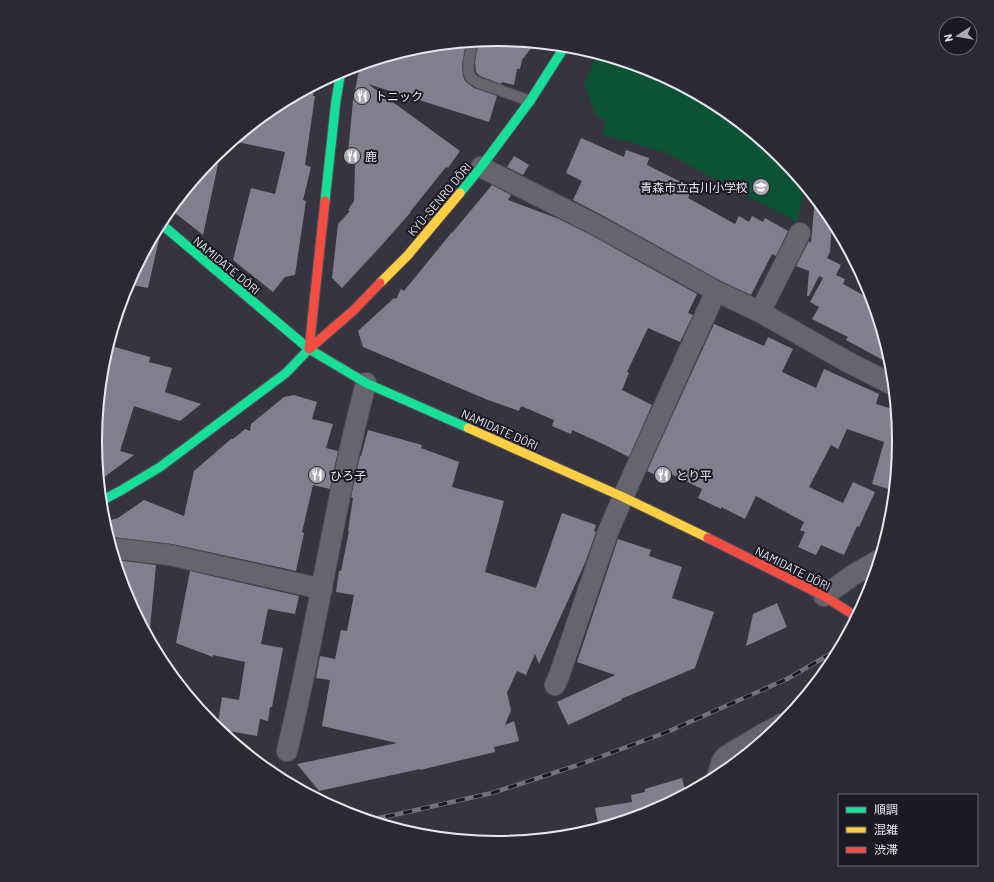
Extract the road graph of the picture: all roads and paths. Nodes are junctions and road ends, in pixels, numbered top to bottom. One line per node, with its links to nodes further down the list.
1 (472, 47): 4 (lane)
2 (561, 51): 4 (street, KYŪ-SENRO DŌRI)
3 (340, 79): 10 (street)
4 (530, 101): 5 (street, KYŪ-SENRO DŌRI)
5 (481, 167): 8 (street); 10 (street, KYŪ-SENRO DŌRI)
6 (165, 228): 10 (street, NAMIDATE DŌRI)
7 (800, 233): 9 (street)
8 (716, 291): 9 (street); 13 (street)
9 (760, 312): 11 (street)
10 (309, 349): 12 (street, NAMIDATE DŌRI); 14 (street, KYŪ-SENRO DŌRI)
11 (888, 382)
12 (366, 383): 13 (street, NAMIDATE DŌRI); 17 (street)
13 (623, 497): 18 (street, NAMIDATE DŌRI); 20 (street)
14 (106, 498)
15 (117, 549): 17 (street)
16 (872, 564): 18 (street)
17 (322, 589): 22 (street)
18 (824, 596): 19 (street, NAMIDATE DŌRI)
19 (852, 614)
20 (555, 686)
21 (758, 737): 23 (street)
22 (287, 751)
23 (721, 766)

